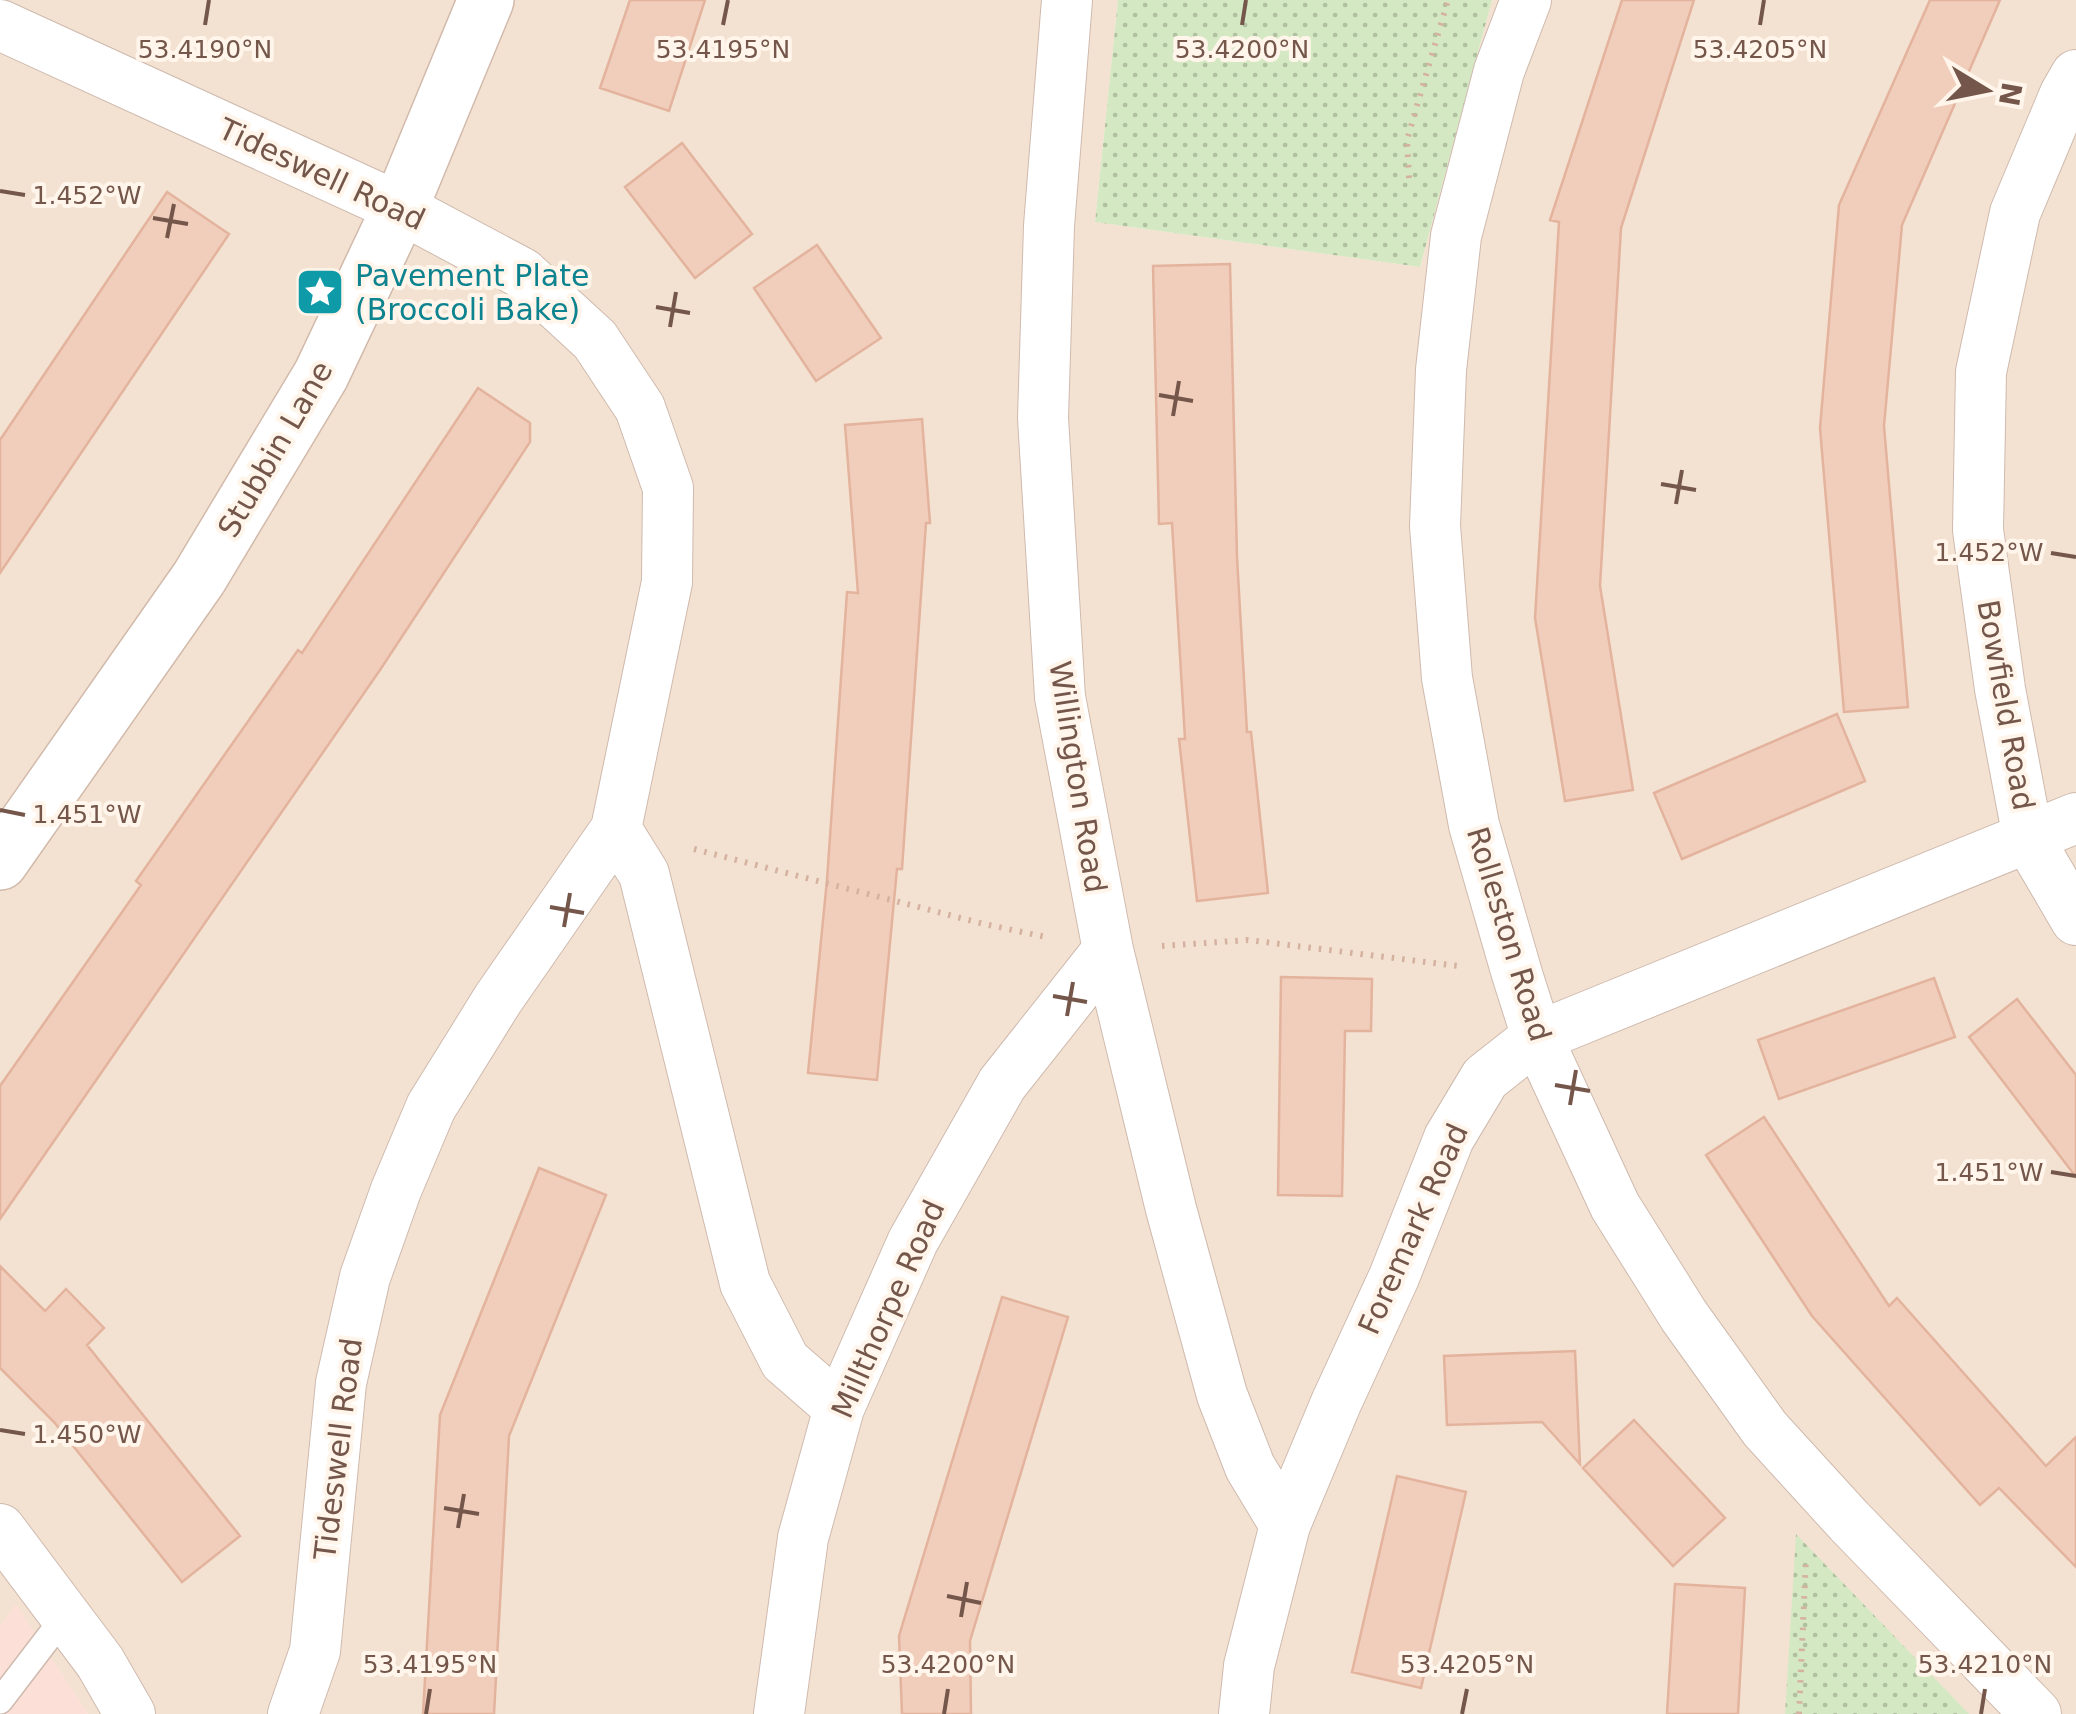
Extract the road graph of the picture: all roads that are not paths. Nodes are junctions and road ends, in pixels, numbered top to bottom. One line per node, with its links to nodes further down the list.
1 (486, 0): 6 (main road, Stubbin Lane)
2 (1066, 0): 12 (street, Willington Road)
3 (1526, 0): 13 (street, Rolleston Road)
4 (0, 25): 6 (street, Tideswell Road)
5 (2076, 76): 9 (street, Bowfield Road)
6 (400, 208): 8 (street, Tideswell Road); 10 (main road, Stubbin Lane)
7 (2076, 818): 9 (street, Foremark Road)
8 (616, 829): 14 (street); 20 (street, Tideswell Road)
9 (2028, 838): 11 (street, Bowfield Road); 13 (street, Foremark Road)
10 (0, 862)
11 (2076, 920)
12 (1108, 950): 14 (street, Millthorpe Road); 15 (street, Willington Road)
13 (1537, 1037): 15 (street, Foremark Road); 23 (street, Rolleston Road)
14 (839, 1408): 21 (street, Millthorpe Road)
15 (1285, 1525): 22 (street, Foremark Road)
16 (0, 1529): 17 (street)
17 (66, 1616): 18 (lane); 19 (street)
18 (0, 1702)
19 (130, 1714)
20 (293, 1714)
21 (779, 1714)
22 (1244, 1714)
23 (2036, 1714)

